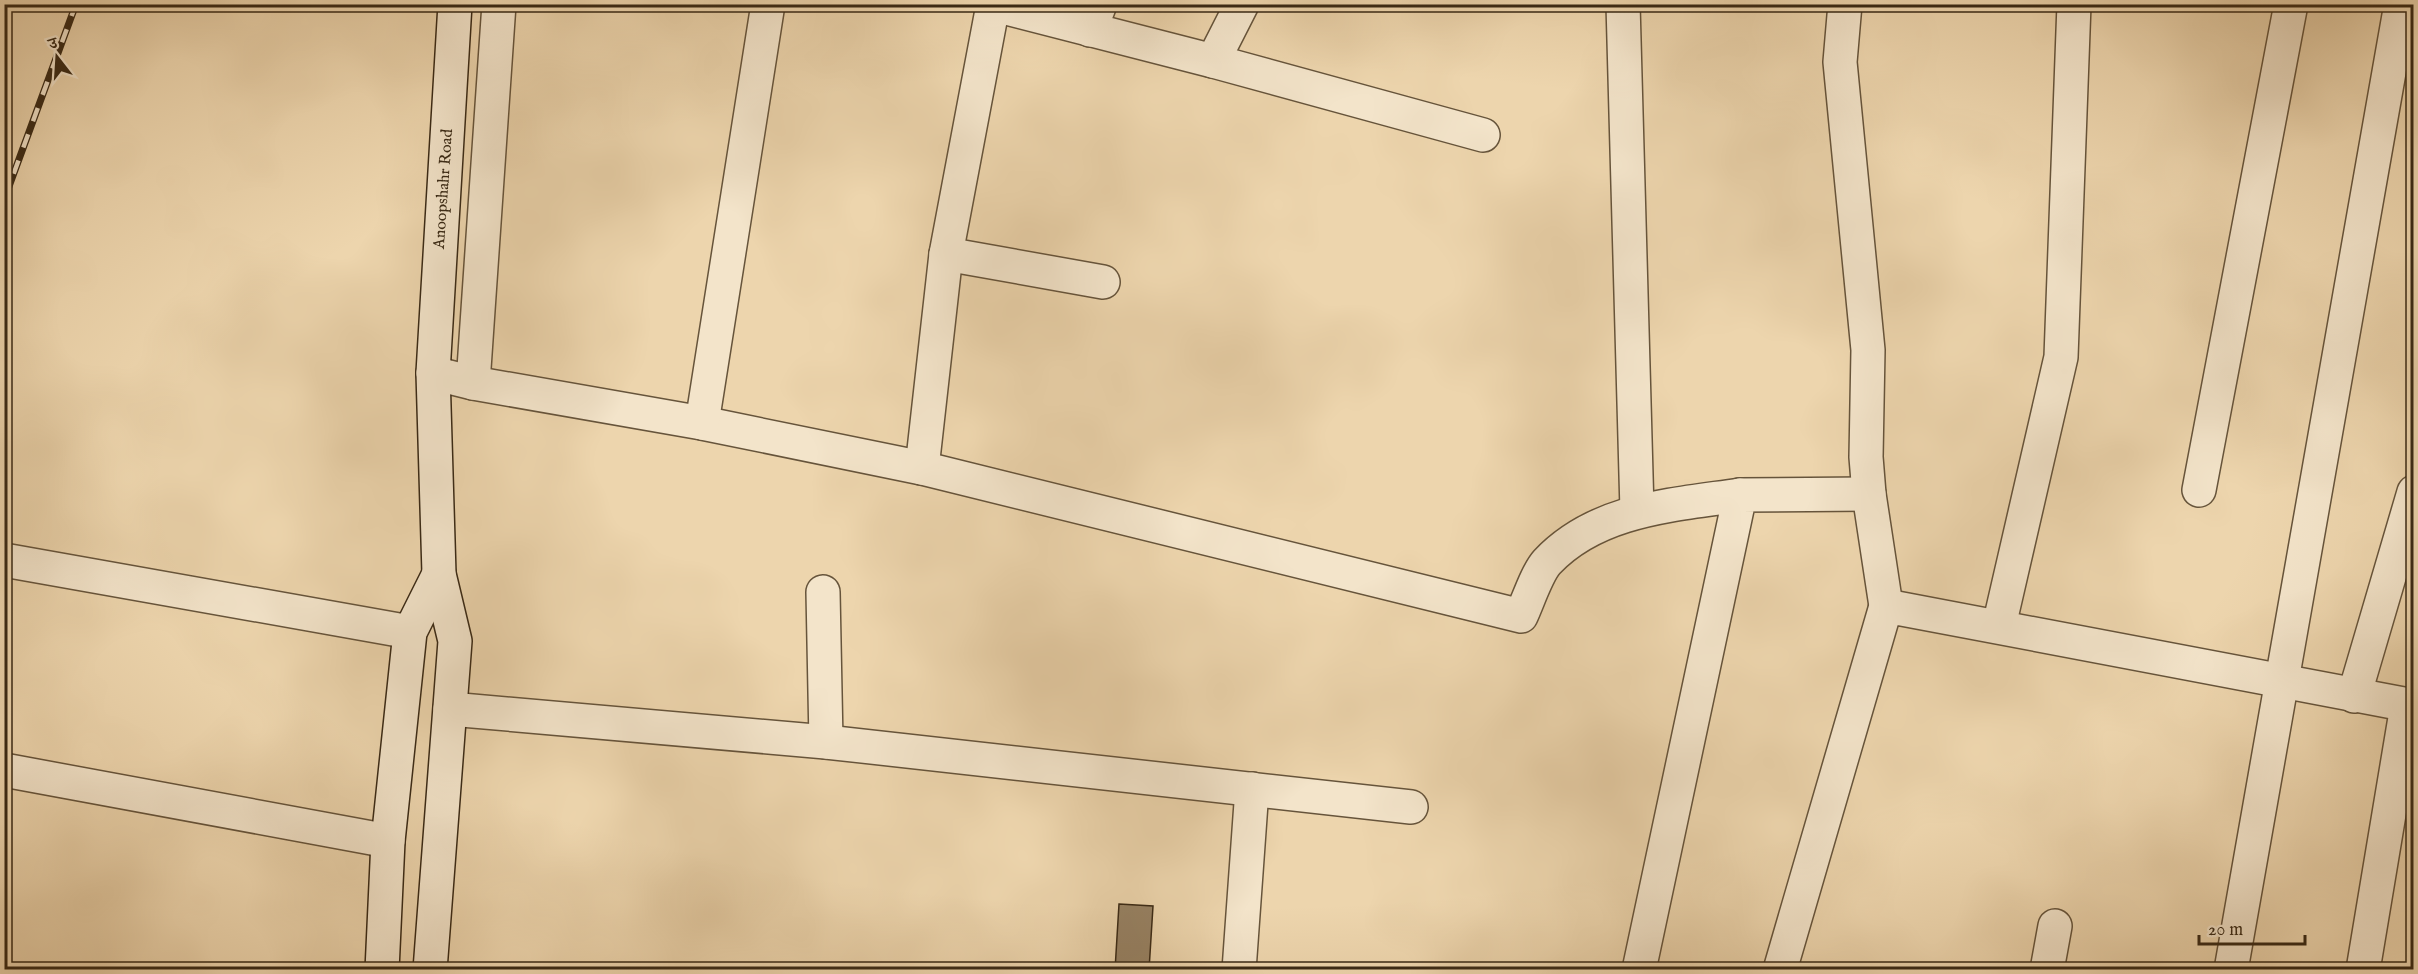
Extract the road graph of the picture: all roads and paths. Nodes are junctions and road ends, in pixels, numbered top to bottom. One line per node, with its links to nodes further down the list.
1 (455, 4): 16 (street, Anoopshahr Road)
2 (499, 4): 17 (street)
3 (768, 4): 18 (street)
4 (1242, 4): 12 (street)
5 (1623, 4): 24 (street)
6 (1845, 4): 22 (street)
7 (2074, 4): 29 (street)
8 (2291, 4): 20 (street)
9 (2401, 4): 31 (street)
10 (992, 5): 11 (street); 14 (street)
11 (1095, 17): 12 (street)
12 (1213, 61): 13 (street)
13 (1483, 135)
14 (946, 254): 15 (street); 19 (street)
15 (1103, 282)
16 (433, 373): 17 (street); 26 (street, Anoopshahr Road)
17 (474, 383): 18 (street)
18 (702, 423): 19 (street)
19 (922, 468): 24 (street)
20 (2199, 490)
21 (2414, 492): 32 (street)
22 (1869, 494): 23 (street); 28 (street)
23 (1740, 495): 24 (street); 44 (street)
24 (1637, 511)
25 (4, 560): 30 (street)
26 (439, 574): 30 (street); 34 (street, Anoopshahr Road)
27 (823, 592): 35 (street)
28 (1886, 606): 29 (street); 45 (street)
29 (1999, 626): 31 (street)
30 (410, 632): 39 (street)
31 (2282, 681): 32 (street); 47 (street)
32 (2354, 696): 33 (street)
33 (2410, 706): 48 (street)
34 (450, 709): 35 (street); 42 (street, Anoopshahr Road)
35 (826, 742): 37 (street)
36 (4, 770): 39 (street)
37 (1252, 789): 38 (street); 43 (street)
38 (1411, 807)
39 (388, 841): 41 (street)
40 (2055, 926): 46 (street)
41 (382, 969)
42 (430, 969)
43 (1239, 969)
44 (1639, 969)
45 (1780, 969)
46 (2047, 969)
47 (2231, 969)
48 (2363, 969)

